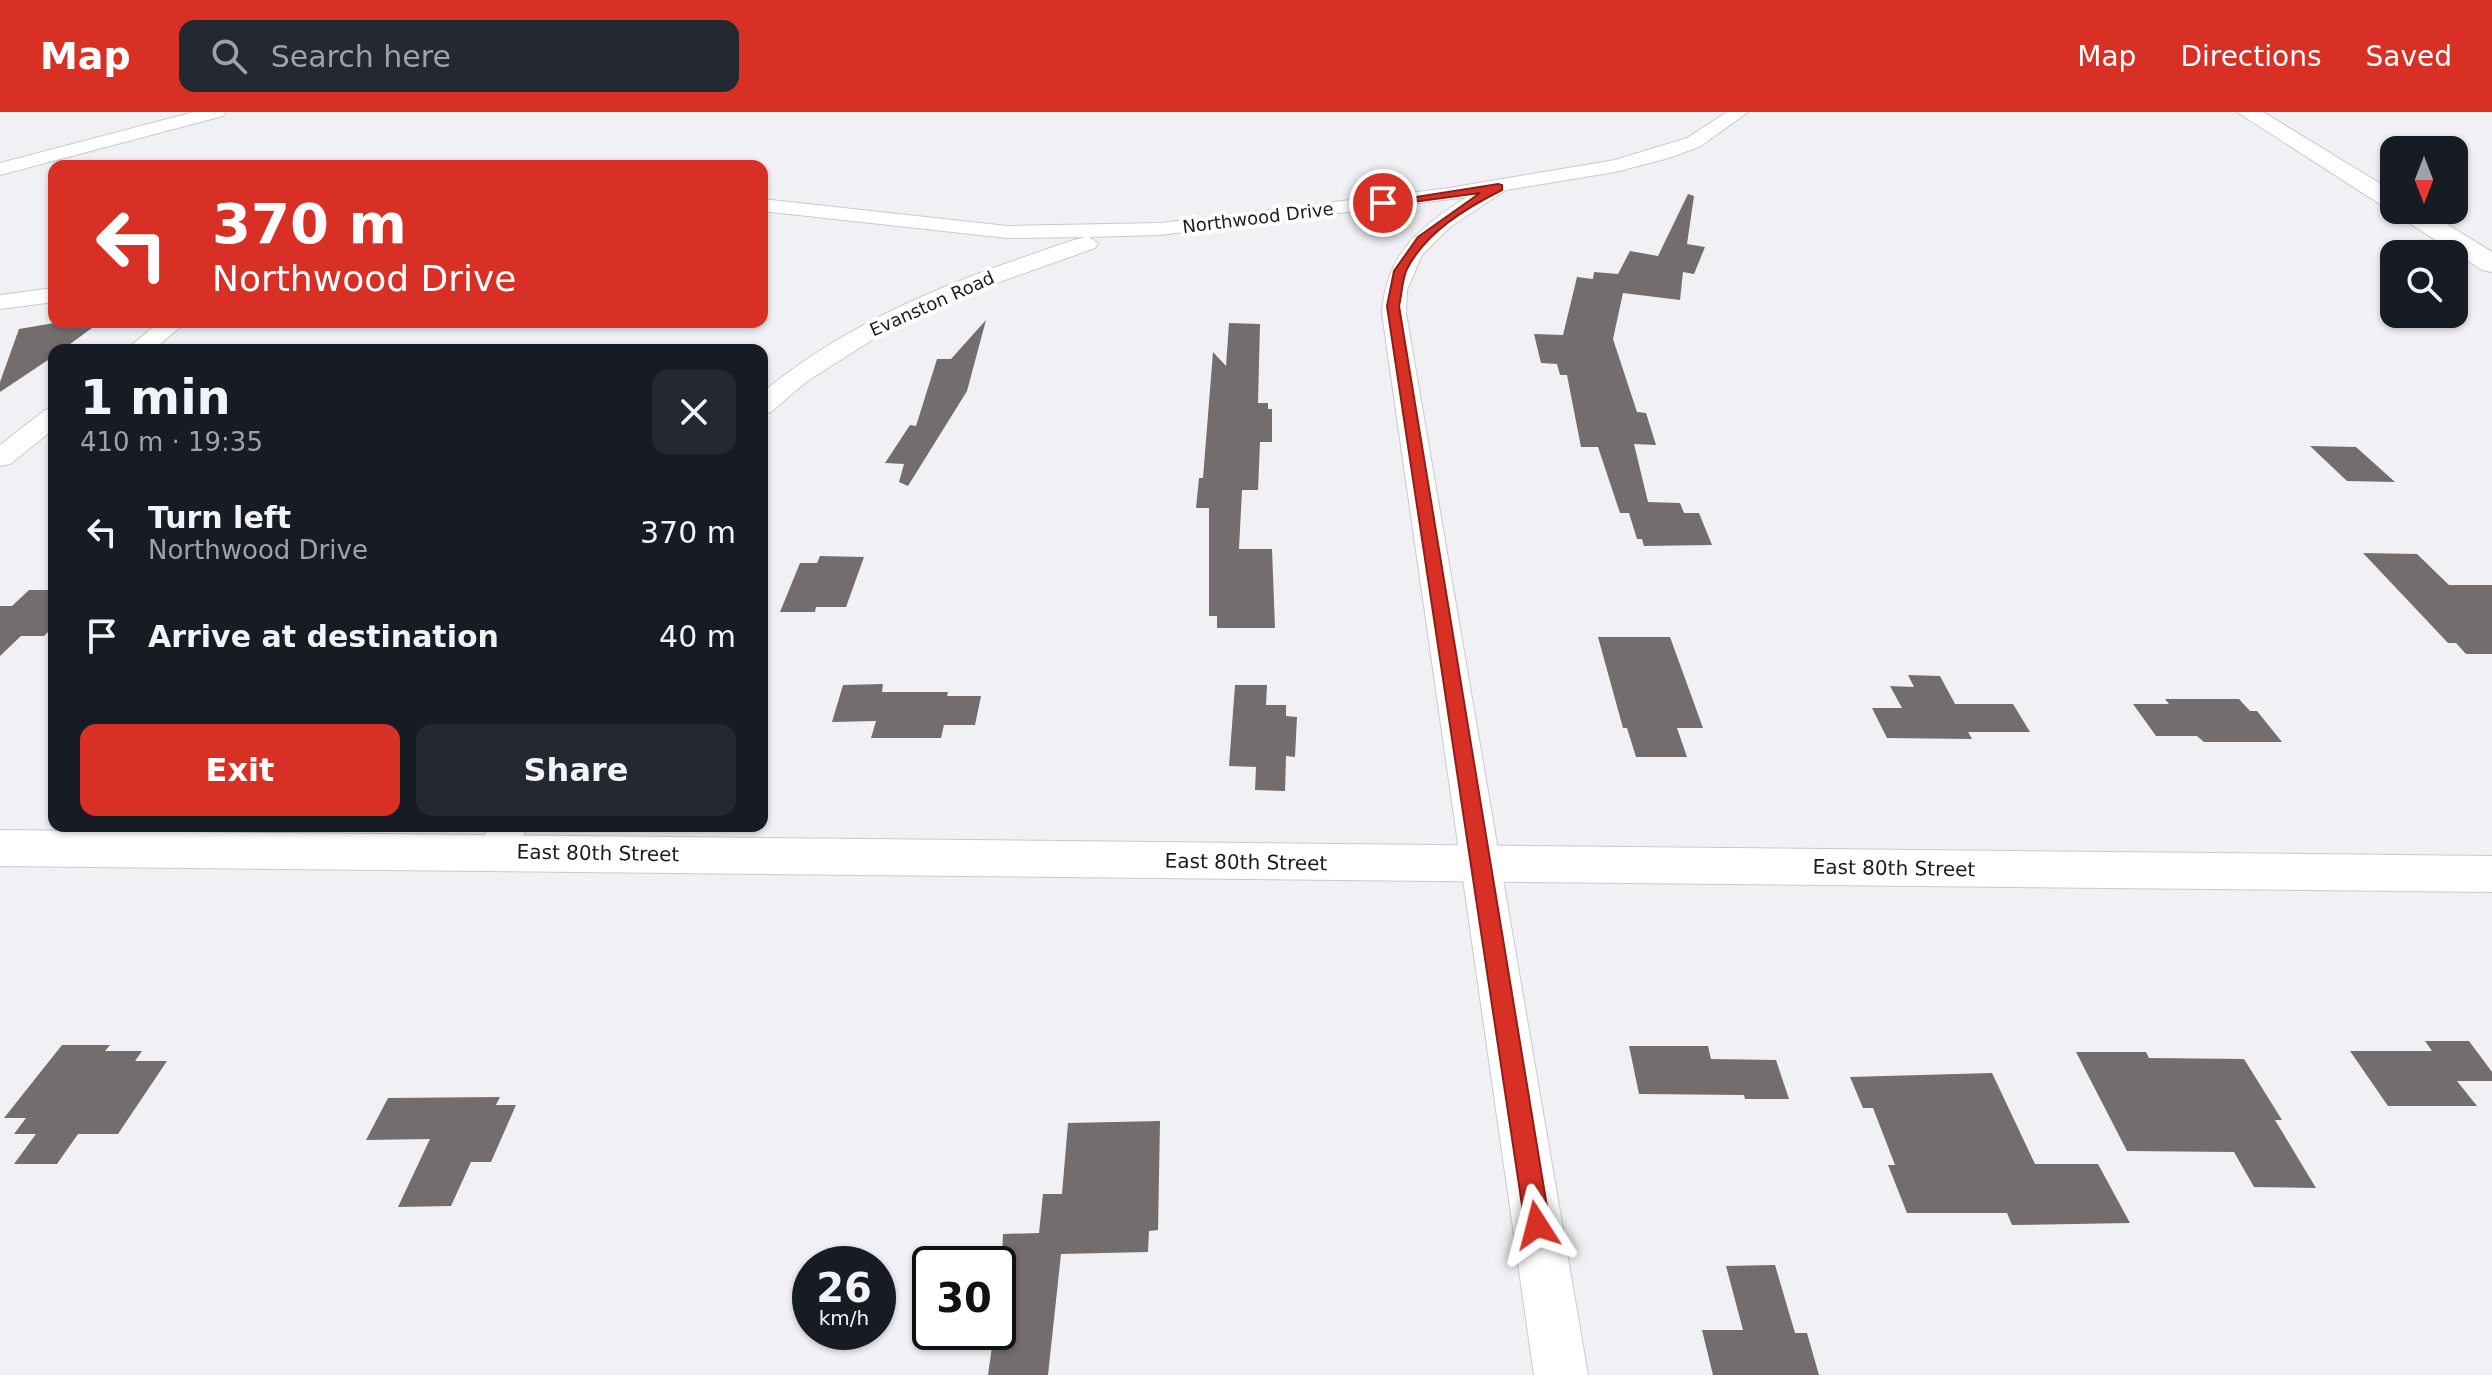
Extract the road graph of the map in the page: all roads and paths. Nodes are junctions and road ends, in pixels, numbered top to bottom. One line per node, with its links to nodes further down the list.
1 (217, 112): 4 (street)
2 (1739, 112): 5 (street, Northwood Drive)
3 (2248, 112): 6 (street)
4 (0, 169)
5 (1498, 187): 9 (street, Northwood Drive); 20 (street)
6 (2380, 194)
7 (768, 206): 9 (street, Northwood Drive)
8 (2428, 224): 10 (street)
9 (1119, 232): 15 (street, Evanston Road)
10 (2492, 264)
11 (48, 296): 12 (street)
12 (0, 302)
13 (166, 328): 14 (street)
14 (146, 344)
15 (768, 401)
16 (48, 421): 17 (street)
17 (0, 458)
18 (502, 839): 19 (street, East 80th Street); 20 (street, East 80th Street)
19 (0, 848)
20 (1479, 864): 21 (street, East 80th Street); 22 (street)
21 (2492, 874)
22 (1561, 1375)

